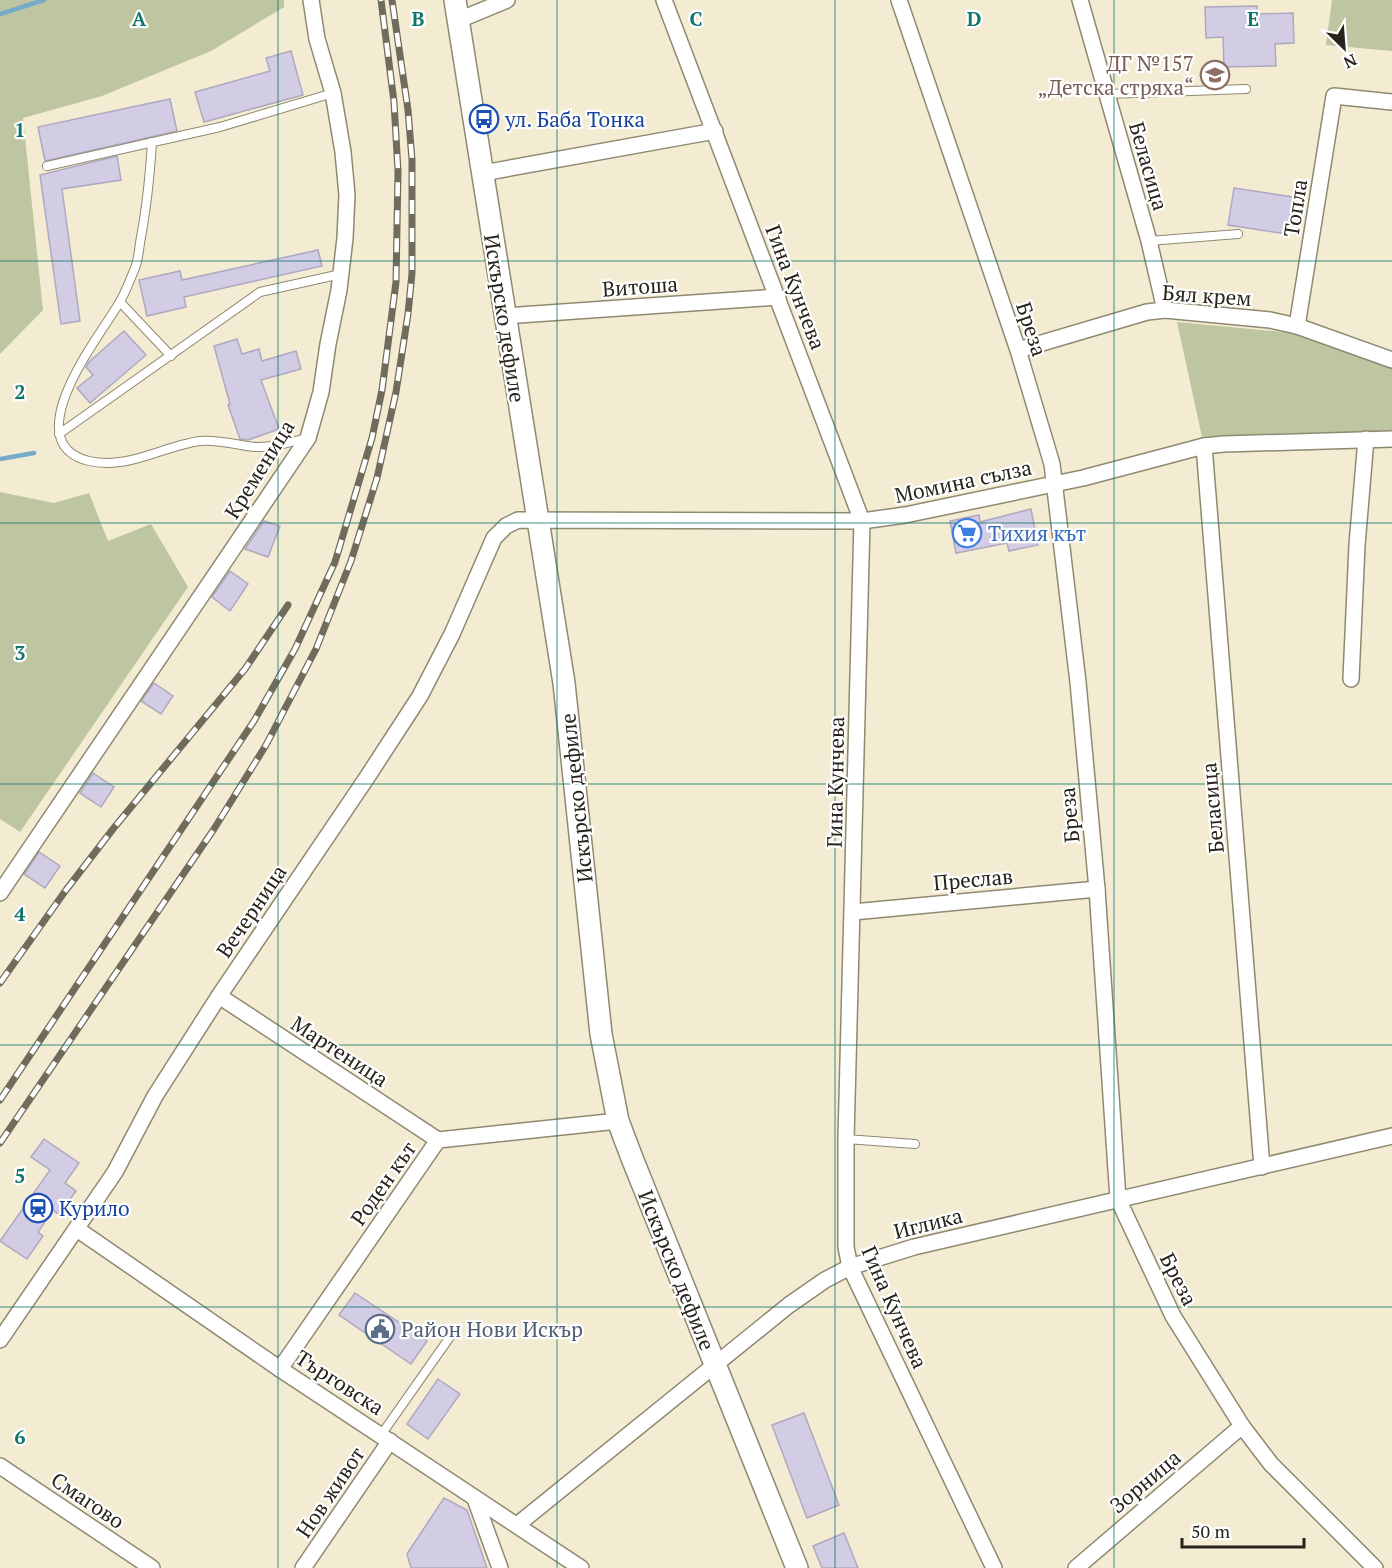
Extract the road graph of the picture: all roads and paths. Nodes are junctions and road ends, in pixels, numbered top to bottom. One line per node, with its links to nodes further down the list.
1 (311, 0): 8 (street, Кременица)
2 (507, 0): 6 (street)
3 (664, 0): 11 (street, Гина Кунчева)
4 (899, 0): 23 (street, Бреза)
5 (1080, 0): 9 (street, Беласица)
6 (457, 10): 14 (main road, Искърско дефиле)
7 (1246, 89): 9 (lane)
8 (333, 93): 12 (lane); 17 (street, Кременица)
9 (1107, 94): 16 (street, Беласица)
10 (1392, 102): 22 (street, Топла)
11 (715, 131): 14 (street); 18 (street, Гина Кунчева)
12 (152, 142): 13 (lane); 19 (lane)
13 (47, 166)
14 (483, 173): 21 (main road, Искърско дефиле)
15 (1238, 234): 16 (lane)
16 (1149, 241): 20 (street, Беласица)
17 (341, 274): 24 (lane); 27 (street, Кременица)
18 (778, 297): 21 (street, Витоша); 33 (street, Гина Кунчева)
19 (120, 302): 24 (lane); 26 (lane)
20 (1165, 310): 22 (street, Бял крем); 23 (street, Бял крем)
21 (504, 316): 32 (main road, Искърско дефиле)
22 (1297, 326): 25 (street, Бял крем)
23 (1018, 350): 31 (street, Бреза)
24 (171, 356): 26 (lane)
25 (1392, 360)
26 (59, 434): 27 (lane)
27 (308, 438): 36 (street, Кременица)
28 (1366, 439): 29 (street, Момина сълза); 30 (street, Момина сълза); 34 (street)
29 (1392, 439)
30 (1204, 446): 31 (street, Момина сълза); 44 (street, Беласица)
31 (1054, 483): 33 (street, Момина сълза); 35 (street, Бреза)
32 (537, 520): 33 (street, Момина сълза); 38 (street, Вечерница); 39 (main road, Искърско дефиле)
33 (862, 521): 37 (street, Гина Кунчева)
34 (1351, 679)
35 (1097, 889): 37 (street, Преслав); 45 (street, Бреза)
36 (0, 893)
37 (853, 912): 41 (street, Гина Кунчева)
38 (219, 996): 42 (street, Мартеница); 46 (street, Вечерница)
39 (618, 1121): 42 (street, Роден кът); 50 (main road, Искърско дефиле)
40 (1392, 1136): 44 (street, Иглика)
41 (846, 1139): 43 (lane); 47 (street, Гина Кунчева)
42 (438, 1140): 51 (street, Роден кът)
43 (915, 1144)
44 (1262, 1167): 45 (street, Иглика)
45 (1118, 1199): 47 (street, Иглика); 52 (street, Бреза)
46 (77, 1229): 49 (street, Вечерница); 51 (street, Търговска)
47 (850, 1267): 50 (street, Иглика); 63 (street, Гина Кунчева)
48 (452, 1334): 53 (lane)
49 (0, 1340)
50 (714, 1365): 56 (street, Иглика); 62 (main road, Искърско дефиле)
51 (280, 1369): 53 (street, Търговска)
52 (1242, 1426): 57 (street, Бреза); 64 (street, Зорница)
53 (386, 1438): 55 (street, Търговска); 59 (street, Нов живот)
54 (0, 1466): 58 (street, Смагово)
55 (475, 1499): 56 (street, Търговска); 60 (street)
56 (517, 1525): 61 (street, Търговска)
57 (1372, 1567)
58 (152, 1568)
59 (303, 1568)
60 (500, 1568)
61 (581, 1568)
62 (797, 1568)
63 (994, 1568)
64 (1076, 1568)

